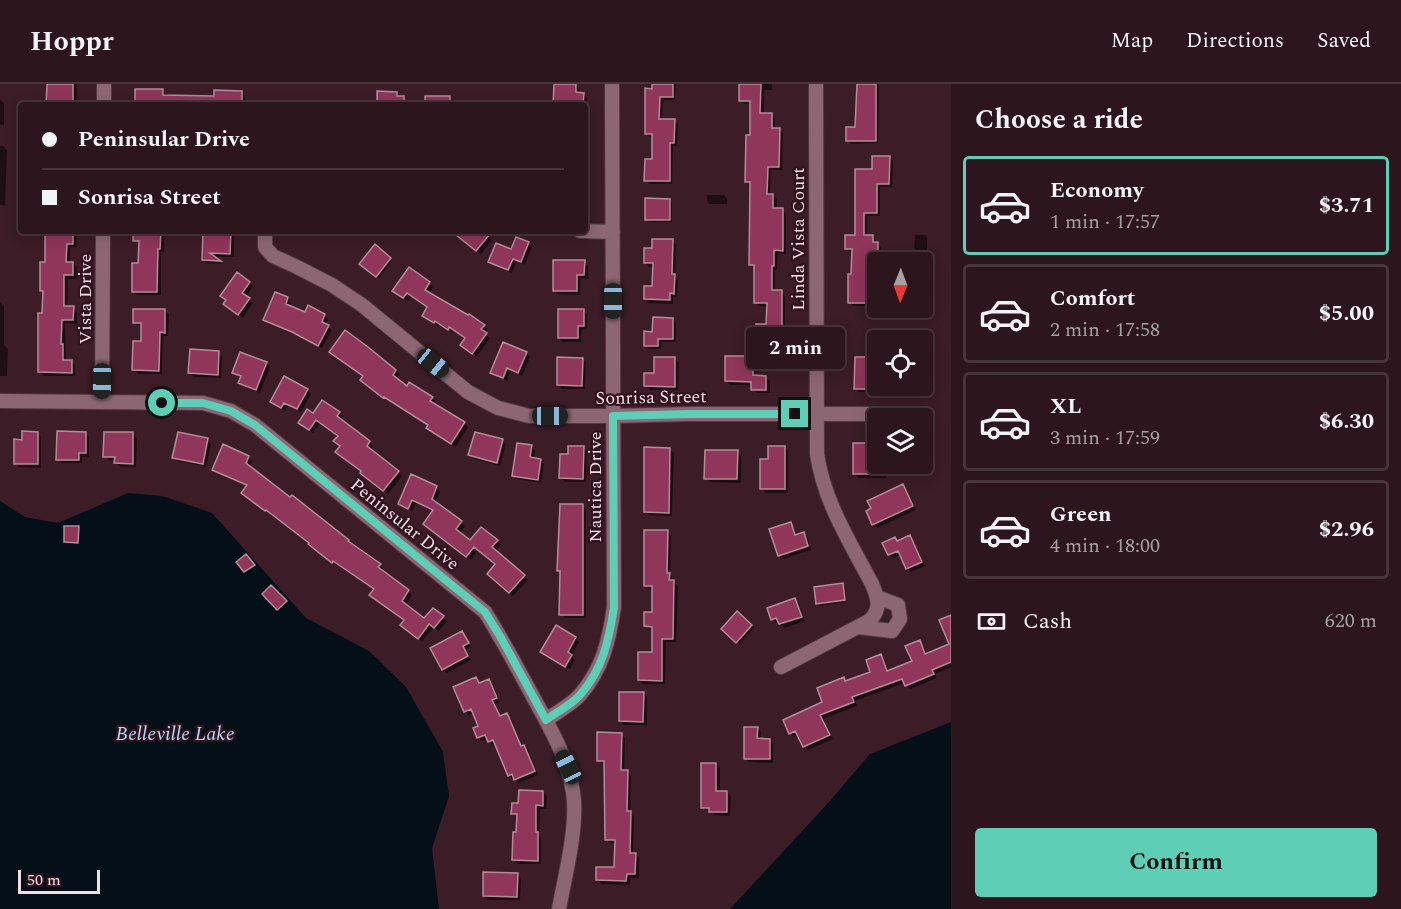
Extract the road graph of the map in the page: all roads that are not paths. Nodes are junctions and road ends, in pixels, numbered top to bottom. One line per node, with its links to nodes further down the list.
1 (105, 84): 4 (street)
2 (612, 84): 6 (street, Nautica Drive)
3 (816, 84): 11 (street, Linda Vista Court)
4 (104, 102)
5 (588, 231): 6 (street)
6 (613, 232): 13 (street, Nautica Drive)
7 (103, 234): 10 (street, Vista Drive)
8 (265, 234): 13 (street, Sonrisa Street)
9 (0, 401): 10 (street, Peninsular Drive)
10 (102, 402): 17 (street, Peninsular Drive)
11 (816, 414): 12 (street, Sonrisa Street); 13 (street, Sonrisa Street); 14 (street, Linda Vista Court)
12 (867, 414)
13 (613, 416): 17 (street, Nautica Drive)
14 (877, 597): 15 (street); 15 (street, Linda Vista Court)
15 (858, 627): 16 (street)
16 (781, 667)
17 (546, 720): 18 (street, Peninsular Drive)
18 (559, 909)

